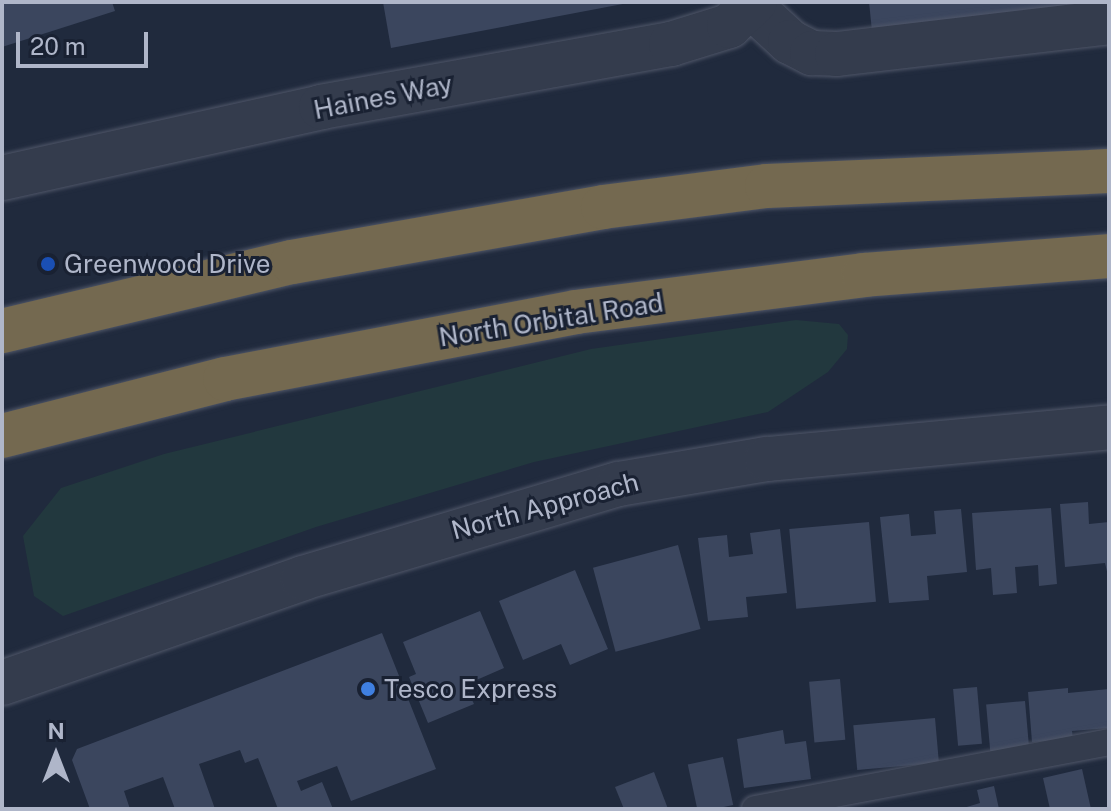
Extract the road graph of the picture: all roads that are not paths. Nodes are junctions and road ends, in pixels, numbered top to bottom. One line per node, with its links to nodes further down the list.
1 (753, 4): 2 (street); 4 (street, Haines Way)
2 (1109, 22)
3 (1109, 171): 6 (highway)
4 (2, 178)
5 (1109, 256): 8 (highway, North Orbital Road)
6 (2, 331)
7 (1109, 427): 9 (street, North Approach)
8 (2, 436)
9 (2, 683)
10 (1109, 742): 11 (lane)
11 (755, 809)

